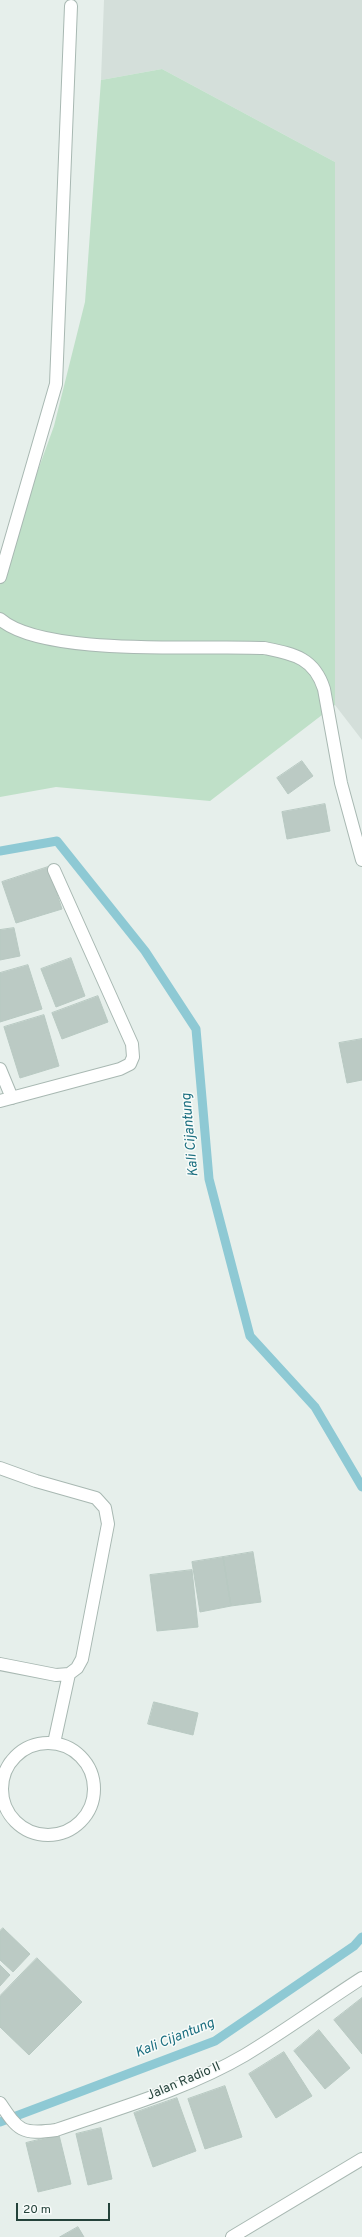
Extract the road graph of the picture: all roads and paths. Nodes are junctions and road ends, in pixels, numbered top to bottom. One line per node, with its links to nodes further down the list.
1 (71, 6): 2 (street)
2 (0, 577)
3 (0, 619): 4 (street)
4 (362, 860)
5 (54, 870): 7 (street)
6 (0, 1069): 7 (street)
7 (6, 1099)
8 (0, 1468): 10 (street)
9 (0, 1664): 10 (street)
10 (68, 1674): 11 (street)
11 (54, 1743): 11 (street)
12 (362, 1978): 13 (street, Jalan Radio II)
13 (0, 2103)
14 (362, 2158): 15 (street)
15 (232, 2237)

